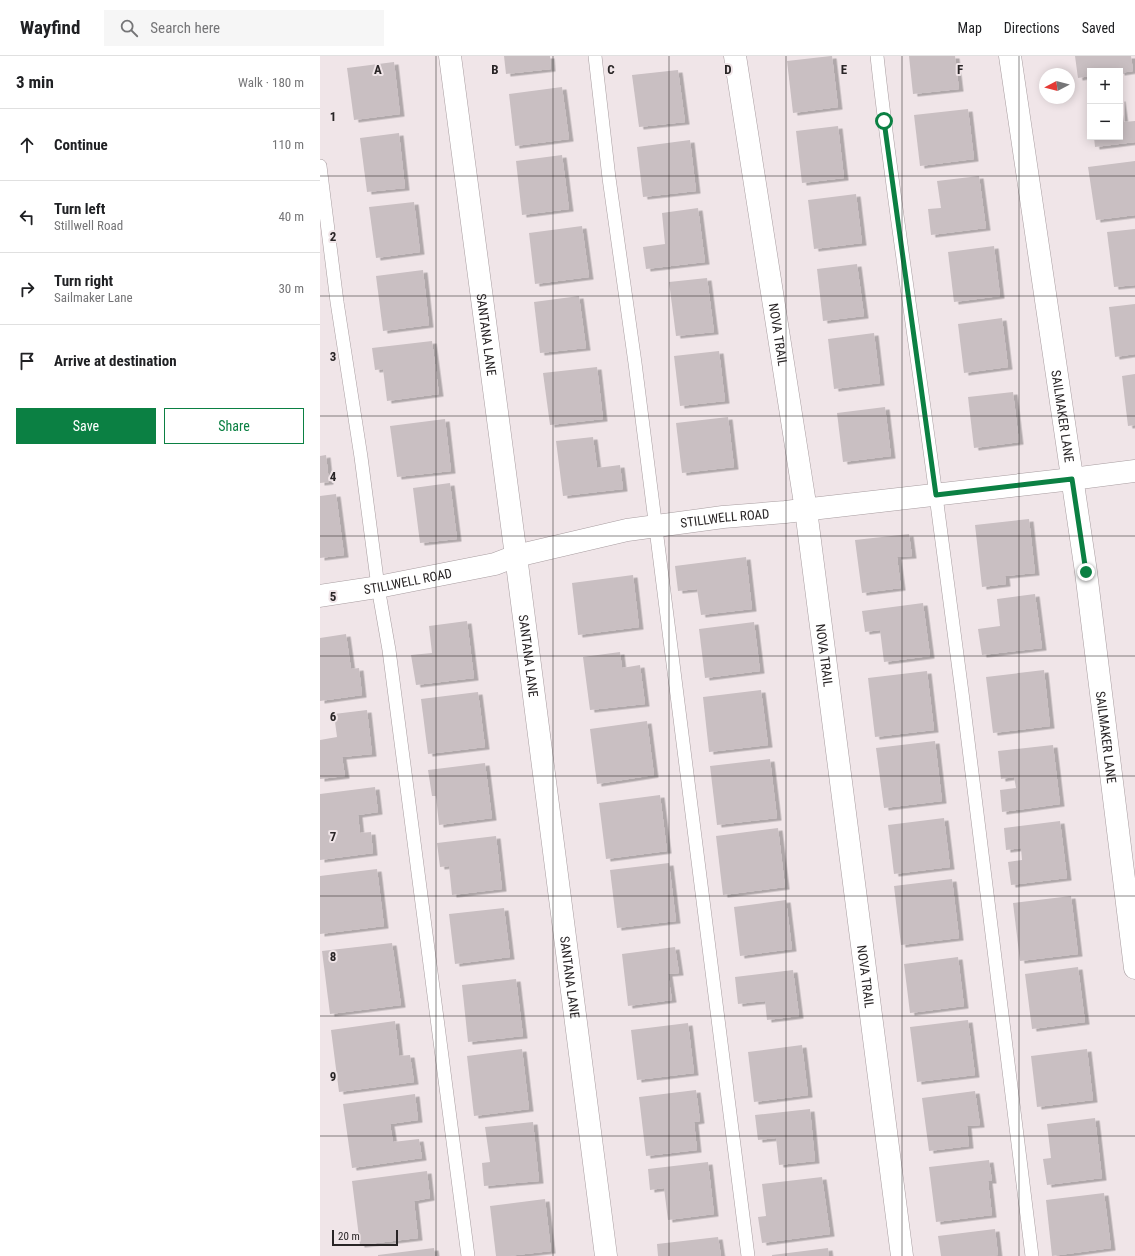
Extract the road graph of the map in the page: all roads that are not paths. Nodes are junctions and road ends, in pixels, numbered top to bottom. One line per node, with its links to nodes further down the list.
1 (450, 56): 12 (street, SANTANA LANE)
2 (595, 56): 11 (lane)
3 (735, 56): 10 (street, NOVA TRAIL)
4 (877, 56): 9 (lane)
5 (1010, 56): 8 (street, SAILMAKER LANE)
6 (320, 166): 13 (lane)
7 (1135, 471): 8 (street, STILLWELL ROAD)
8 (1072, 479): 9 (street, STILLWELL ROAD); 15 (street, SAILMAKER LANE)
9 (936, 495): 10 (street, STILLWELL ROAD); 20 (lane)
10 (806, 510): 11 (street, STILLWELL ROAD); 19 (street, NOVA TRAIL)
11 (656, 526): 12 (street, STILLWELL ROAD); 18 (lane)
12 (516, 556): 13 (street, STILLWELL ROAD); 17 (street, SANTANA LANE)
13 (378, 587): 14 (street, STILLWELL ROAD); 16 (lane)
14 (320, 596)
15 (1135, 968)
16 (468, 1256)
17 (606, 1256)
18 (748, 1256)
19 (902, 1256)
20 (1032, 1256)

